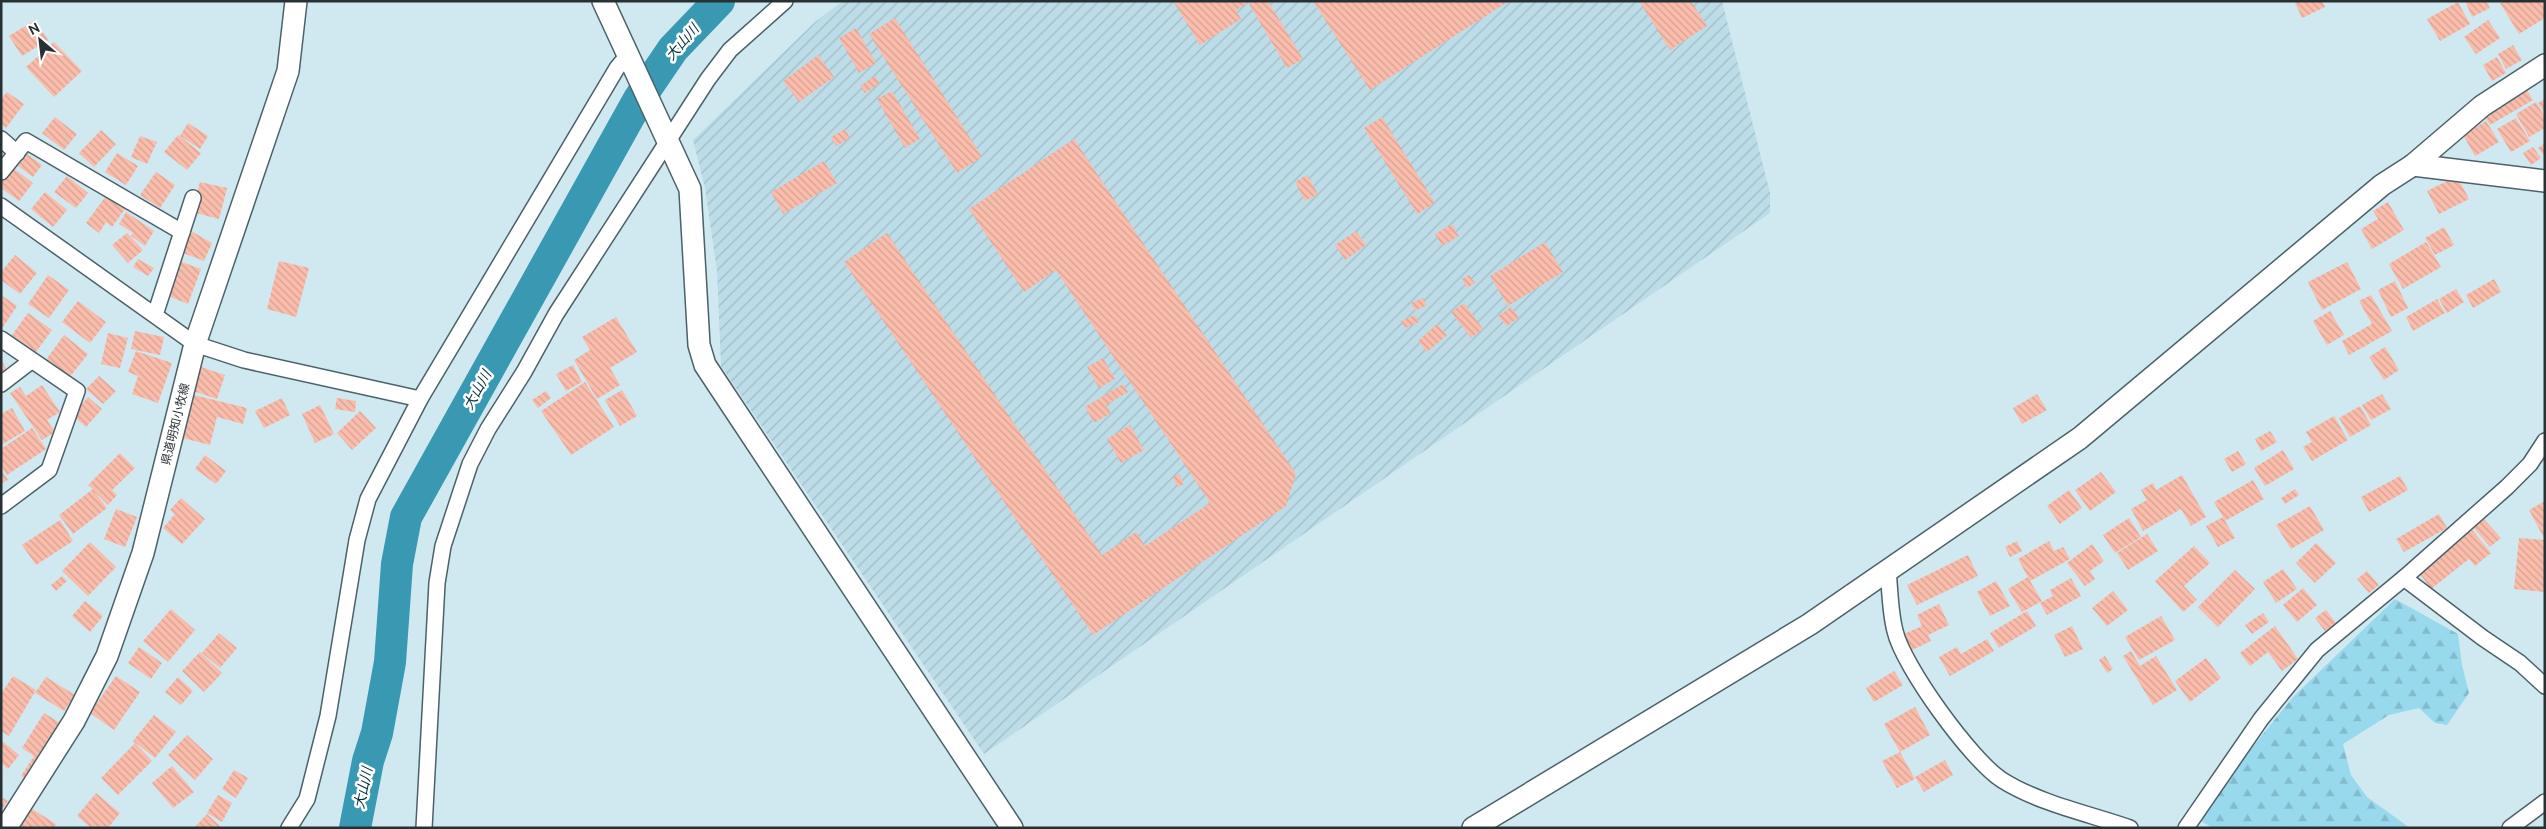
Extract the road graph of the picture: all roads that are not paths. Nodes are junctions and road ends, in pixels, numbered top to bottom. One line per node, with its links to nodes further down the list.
1 (296, 1): 17 (street, 県道明知小牧線)
2 (603, 1): 4 (street)
3 (785, 1): 7 (street)
4 (627, 56): 7 (street); 20 (street)
5 (2545, 65): 9 (street)
6 (1, 139): 8 (street)
7 (668, 140): 29 (street); 30 (street)
8 (17, 153): 10 (street); 14 (street)
9 (2413, 165): 11 (street); 23 (street)
10 (1, 172)
11 (2545, 180)
12 (193, 198): 14 (street)
13 (1, 206): 15 (street)
14 (182, 232): 15 (street)
15 (155, 315): 17 (street)
16 (1, 340): 18 (street)
17 (195, 344): 20 (street); 27 (street, 県道明知小牧線)
18 (31, 361): 19 (street); 22 (street)
19 (1, 384)
20 (420, 399): 28 (street)
21 (2545, 441): 24 (street)
22 (1, 506)
23 (1888, 570): 31 (street); 32 (street)
24 (2404, 578): 25 (street); 33 (street)
25 (2545, 686)
26 (2545, 802): 34 (street)
27 (6, 828)
28 (289, 828)
29 (424, 828)
30 (1012, 828)
31 (1473, 828)
32 (2130, 828)
33 (2186, 828)
34 (2510, 828)

